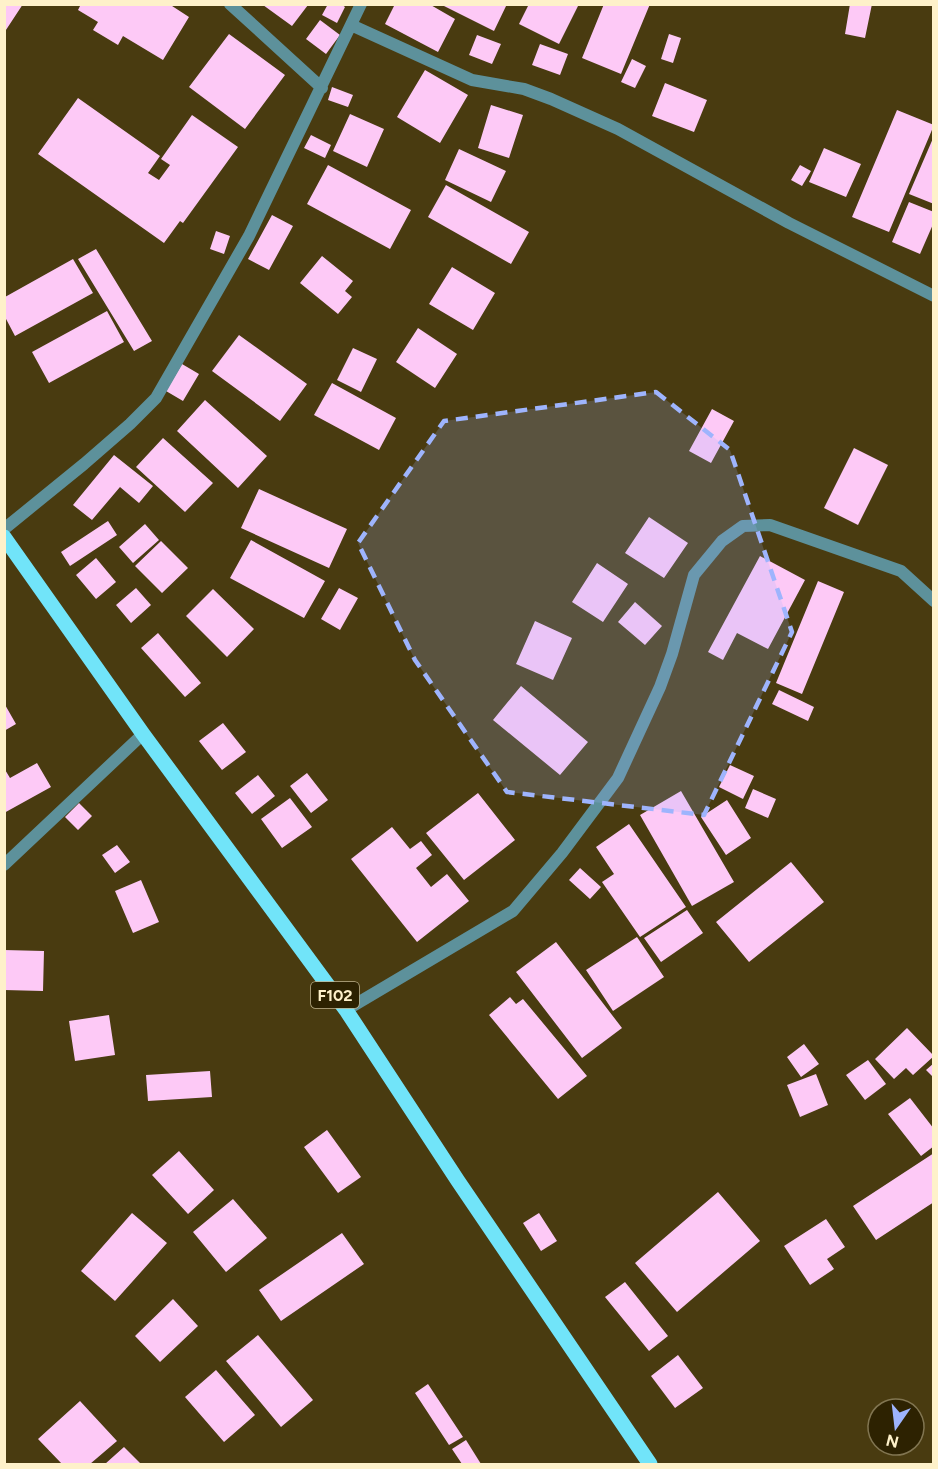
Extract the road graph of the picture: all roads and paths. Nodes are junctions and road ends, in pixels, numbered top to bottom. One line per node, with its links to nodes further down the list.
1 (230, 4): 4 (street)
2 (361, 4): 3 (street)
3 (351, 25): 4 (street); 5 (street)
4 (322, 88): 6 (street)
5 (933, 296)
6 (4, 529)
7 (4, 537): 9 (main road, F102)
8 (933, 601): 11 (street)
9 (142, 734): 10 (street); 11 (main road, F102)
10 (4, 865)
11 (346, 1010): 12 (main road, F102)
12 (650, 1464)

